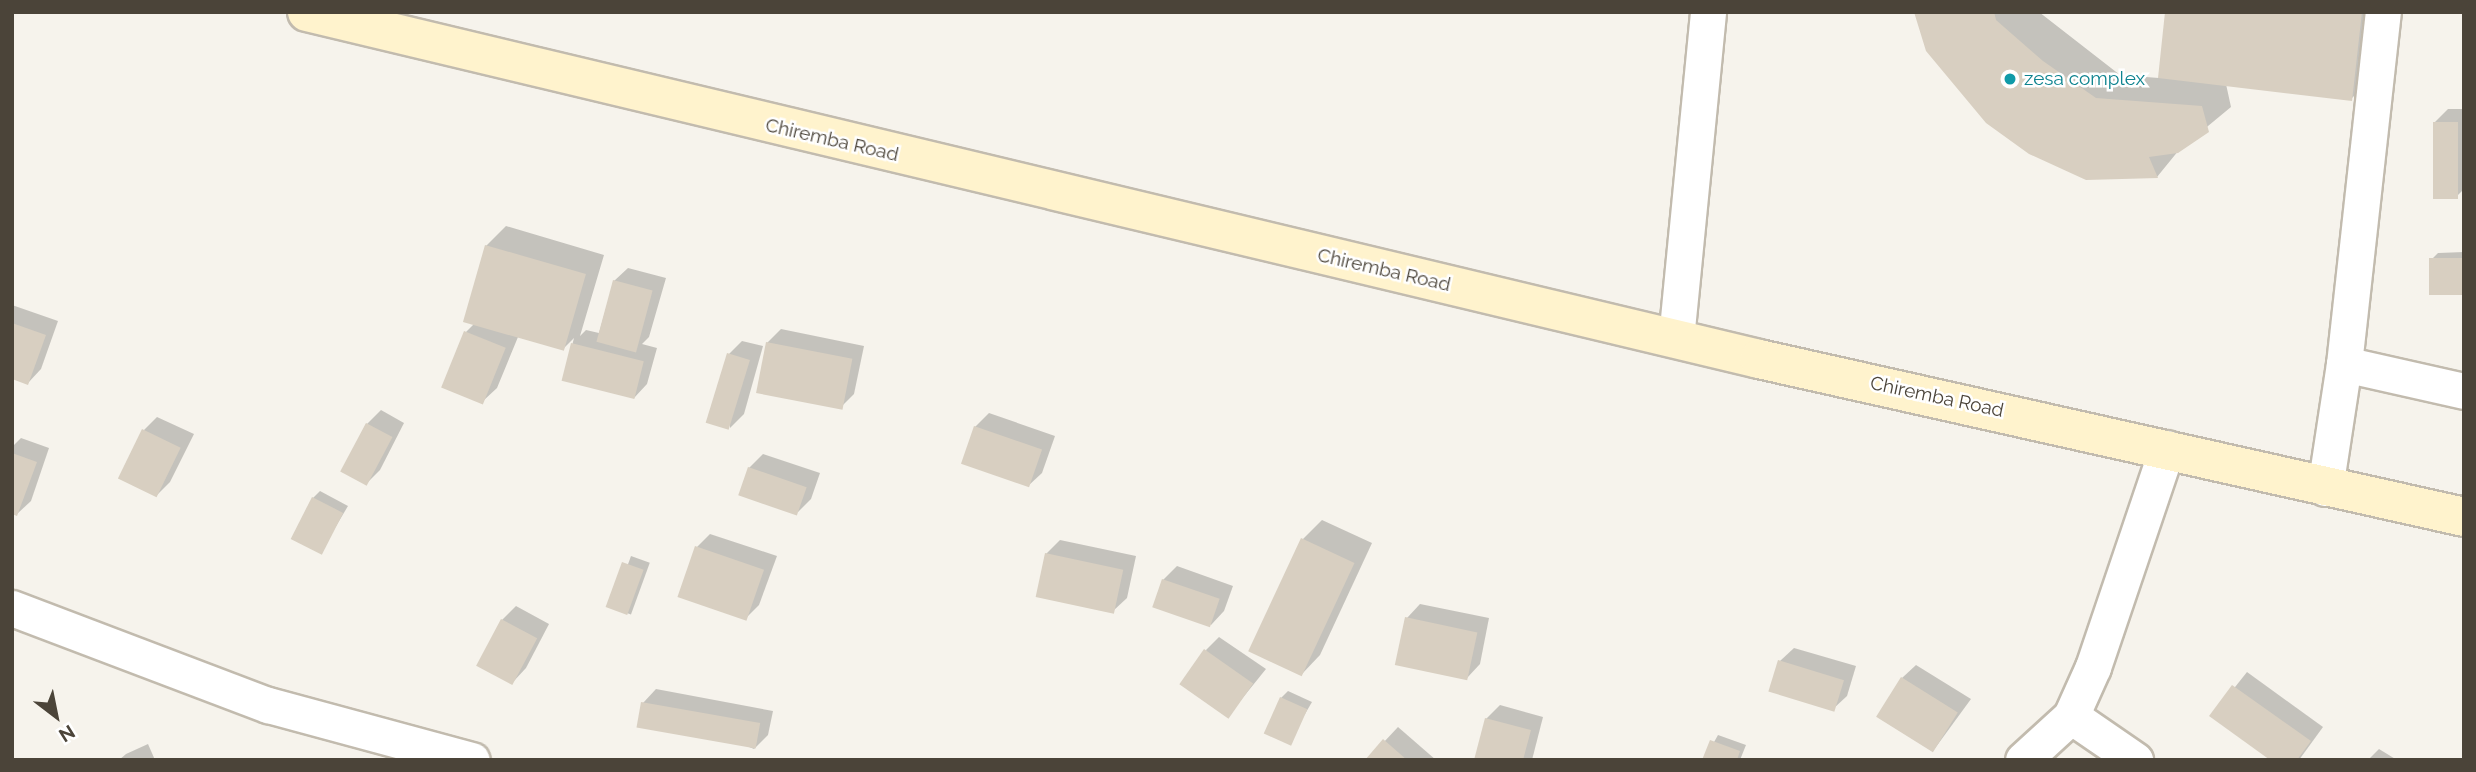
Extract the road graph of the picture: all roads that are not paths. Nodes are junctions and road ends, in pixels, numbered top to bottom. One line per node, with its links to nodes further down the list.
1 (1708, 12): 4 (street)
2 (2384, 12): 5 (street)
3 (327, 14): 4 (main road, Chiremba Road)
4 (1676, 339): 7 (main road, Chiremba Road)
5 (2344, 364): 6 (street); 8 (street)
6 (2464, 391)
7 (2167, 447): 8 (main road, Chiremba Road); 11 (street)
8 (2325, 488): 9 (main road, Chiremba Road)
9 (2464, 517)
10 (12, 608): 12 (street)
11 (2071, 716): 13 (street); 14 (street)
12 (472, 760)
13 (2023, 760)
14 (2135, 760)

